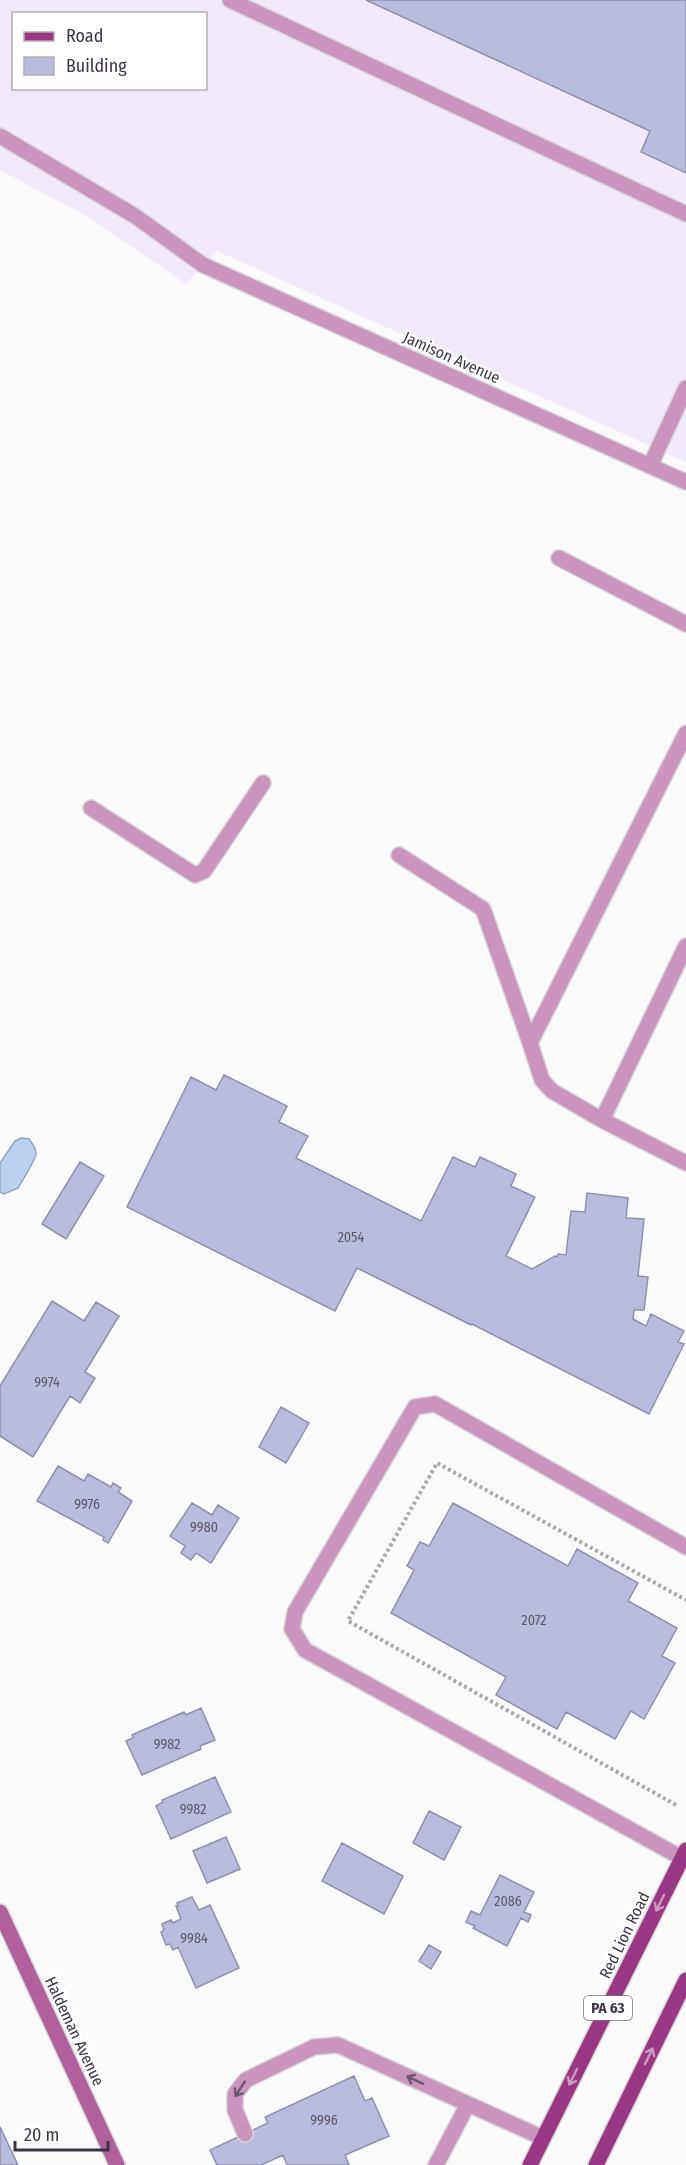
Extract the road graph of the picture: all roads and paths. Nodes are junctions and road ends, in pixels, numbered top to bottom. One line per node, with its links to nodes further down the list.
1 (230, 0): 3 (street)
2 (0, 136): 5 (street, Jamison Avenue)
3 (686, 214)
4 (686, 388): 5 (street)
5 (650, 466): 6 (street, Jamison Avenue)
6 (686, 482)
7 (559, 558): 8 (street)
8 (686, 624)
9 (686, 733): 14 (street)
10 (263, 783): 11 (street)
11 (91, 808)
12 (399, 855): 14 (street)
13 (686, 946): 15 (street)
14 (530, 1043): 15 (street)
15 (602, 1120): 16 (street)
16 (686, 1163)
17 (686, 1547): 20 (street)
18 (686, 1600): 19 (path)
19 (676, 1805)
20 (684, 1854): 25 (main road, Red Lion Road / PA 63, one-way to 25)
21 (0, 1912): 26 (main road, Haldeman Avenue)
22 (686, 1980): 29 (main road, one-way to 22)
23 (468, 2104): 24 (street, one-way to 24); 25 (street); 27 (street)
24 (245, 2134)
25 (543, 2138): 28 (main road, Red Lion Road / PA 63)
26 (117, 2165)
27 (436, 2165)
28 (530, 2165)
29 (596, 2165)

